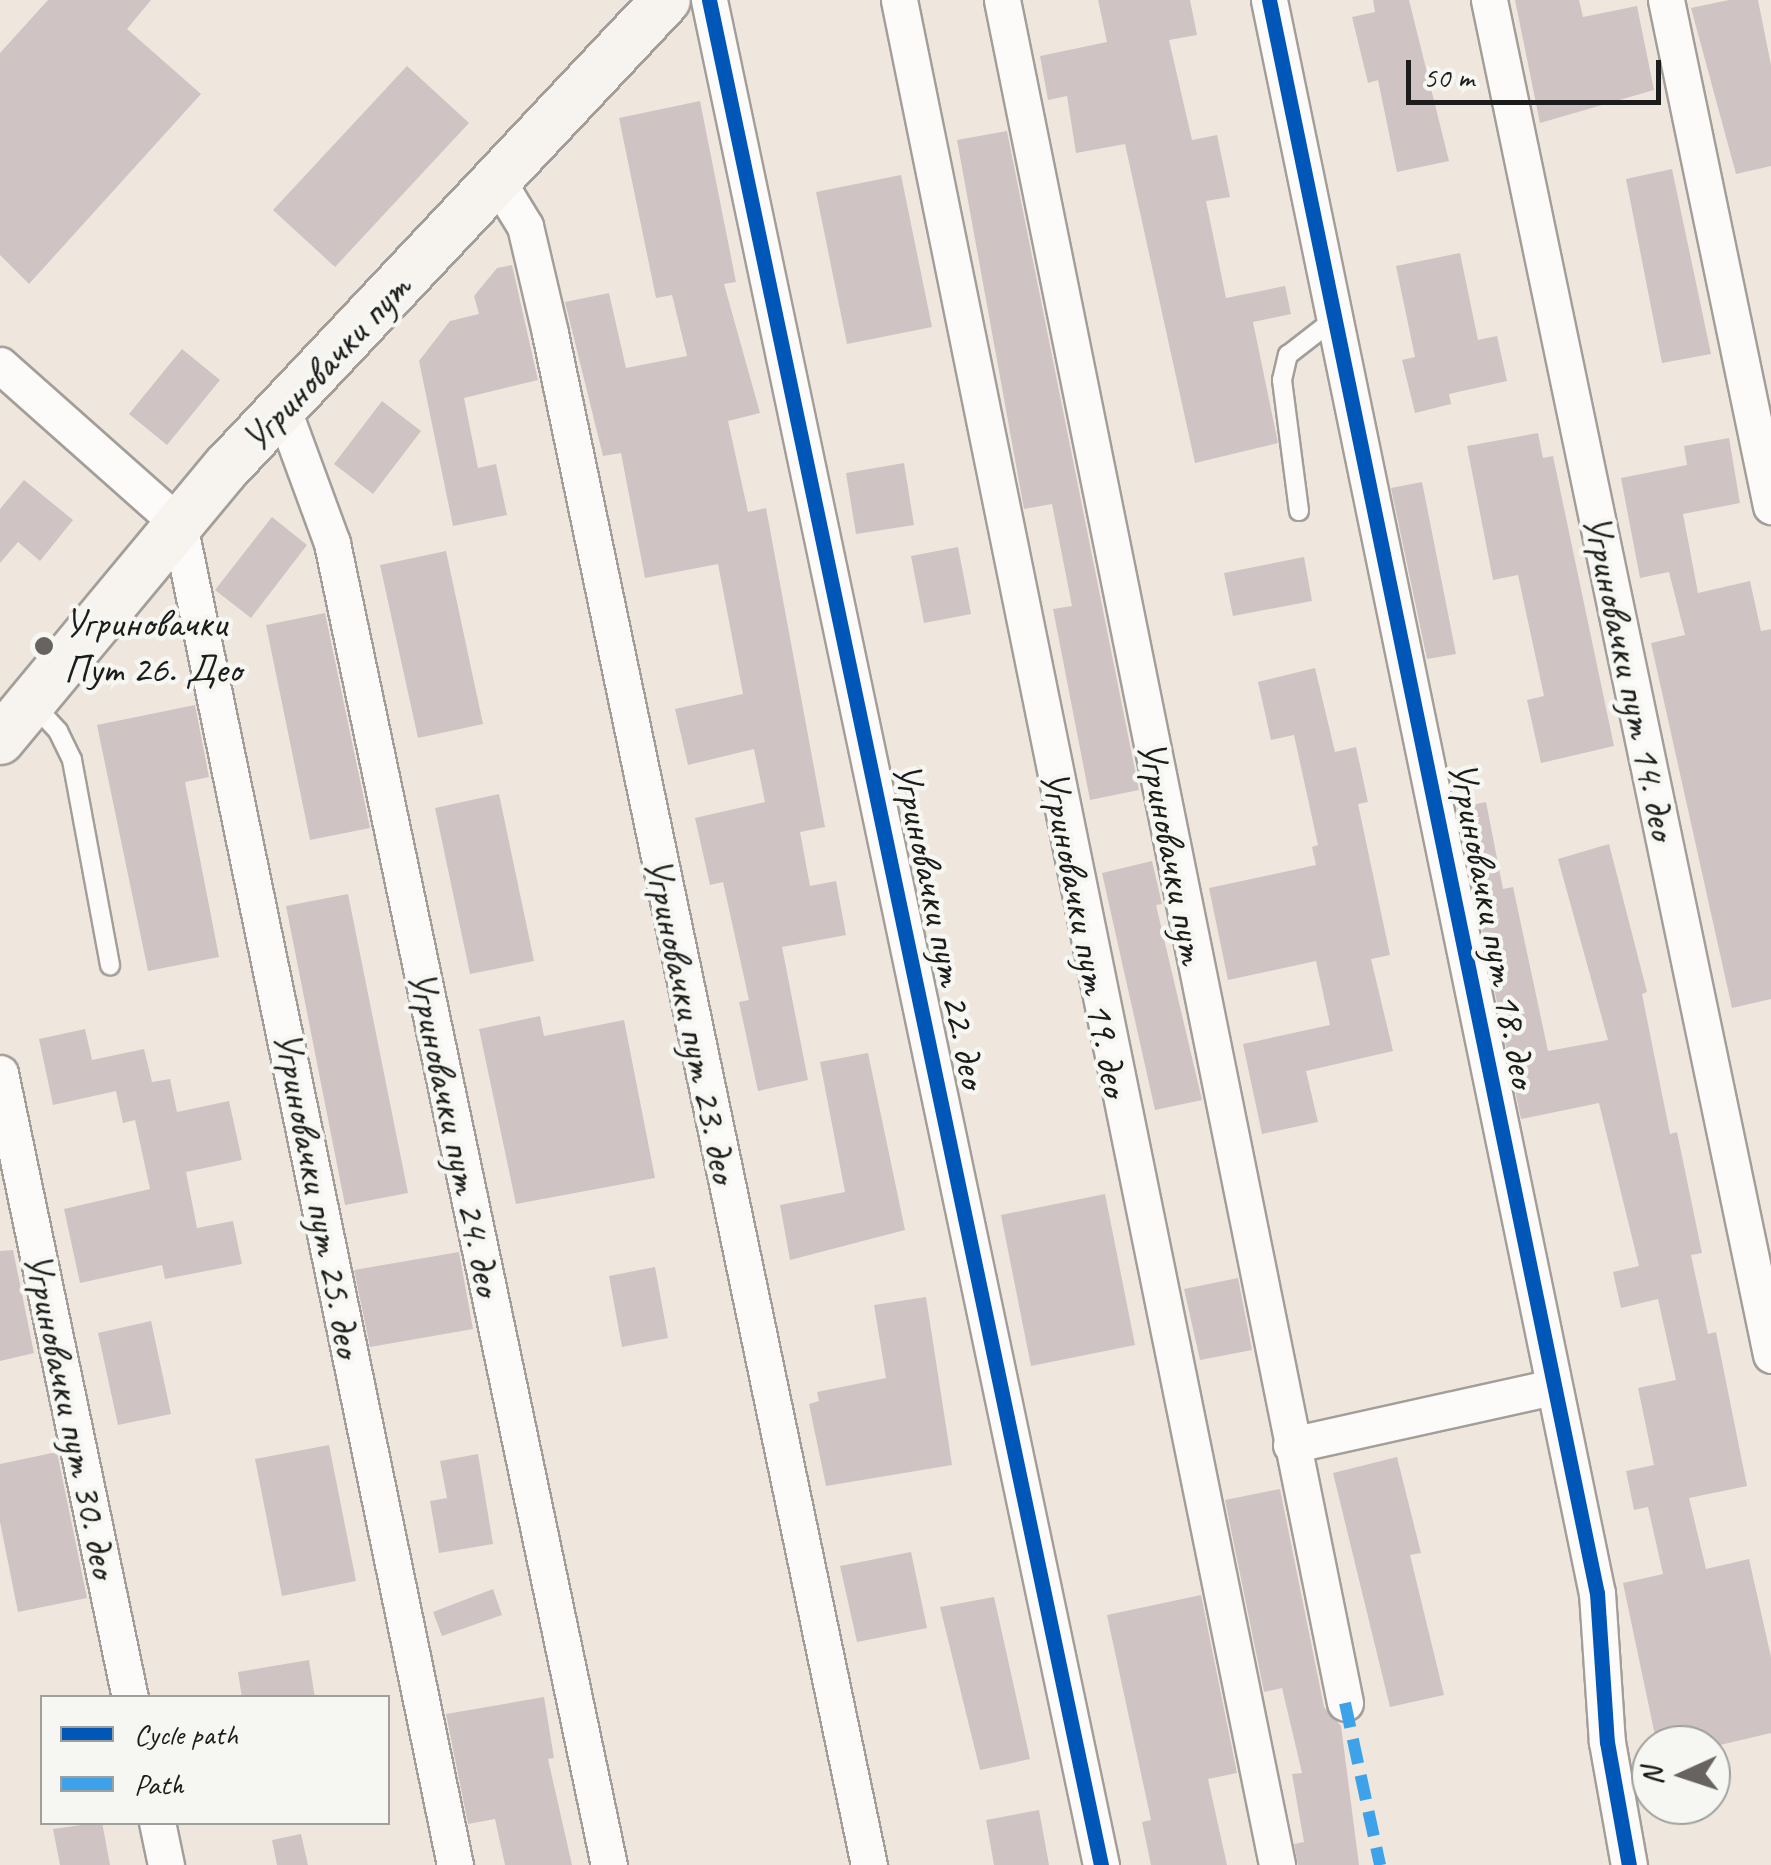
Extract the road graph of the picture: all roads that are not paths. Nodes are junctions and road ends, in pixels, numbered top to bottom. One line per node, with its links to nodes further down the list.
1 (666, 0): 8 (street, Угриновачки пут)
2 (709, 0): 29 (street, Угриновачки пут 22. део)
3 (899, 0): 30 (street, Угриновачки пут 19. део)
4 (1002, 0): 21 (street, Угриновачки пут)
5 (1269, 0): 9 (street, Угриновачки пут 18. део)
6 (1489, 0): 19 (street, Угриновачки пут 14. део)
7 (1666, 0): 12 (street)
8 (498, 182): 11 (street, Угриновачки пут); 28 (street, Угриновачки пут 23. део)
9 (1338, 316): 13 (lane); 20 (street, Угриновачки пут 18. део)
10 (0, 365): 14 (street)
11 (282, 407): 14 (street, Угриновачки пут); 27 (street, Угриновачки пут 24. део)
12 (1771, 506)
13 (1299, 511)
14 (179, 524): 15 (street, Угриновачки пут); 26 (street, Угриновачки пут 25. део)
15 (31, 702): 16 (street, Угриновачки пут); 17 (lane)
16 (0, 740)
17 (110, 966)
18 (0, 1073): 22 (street, Угриновачки пут 30. део)
19 (1771, 1354)
20 (1553, 1387): 21 (street); 31 (street, Угриновачки пут 18. део)
21 (1291, 1445): 23 (street, Угриновачки пут)
22 (129, 1695)
23 (1345, 1702)
24 (158, 1825): 25 (street)
25 (166, 1865)
26 (455, 1865)
27 (609, 1865)
28 (869, 1865)
29 (1101, 1865)
30 (1277, 1865)
31 (1629, 1865)

